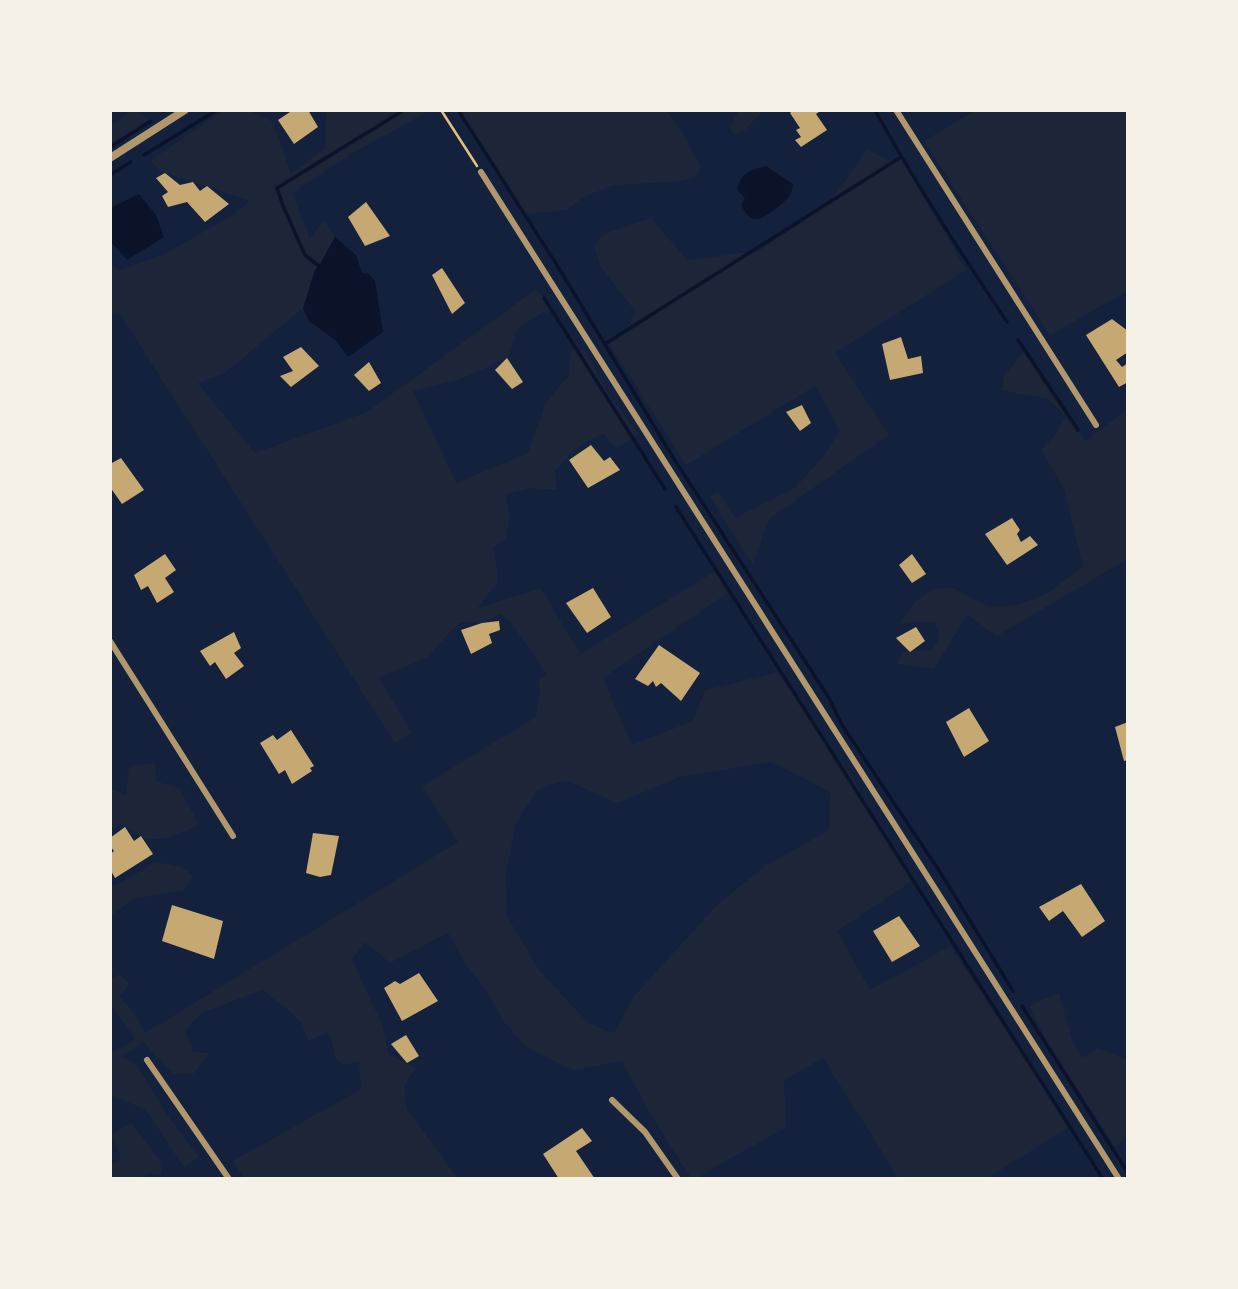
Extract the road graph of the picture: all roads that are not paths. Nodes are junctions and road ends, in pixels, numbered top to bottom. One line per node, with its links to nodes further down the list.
1 (185, 110): 3 (street)
2 (896, 110): 5 (street)
3 (110, 158)
4 (481, 172): 12 (street)
5 (1097, 425)
6 (110, 641): 7 (street)
7 (233, 836)
8 (147, 1060): 10 (street)
9 (612, 1100): 11 (street)
10 (229, 1179)
11 (678, 1179)
12 (1119, 1179)

